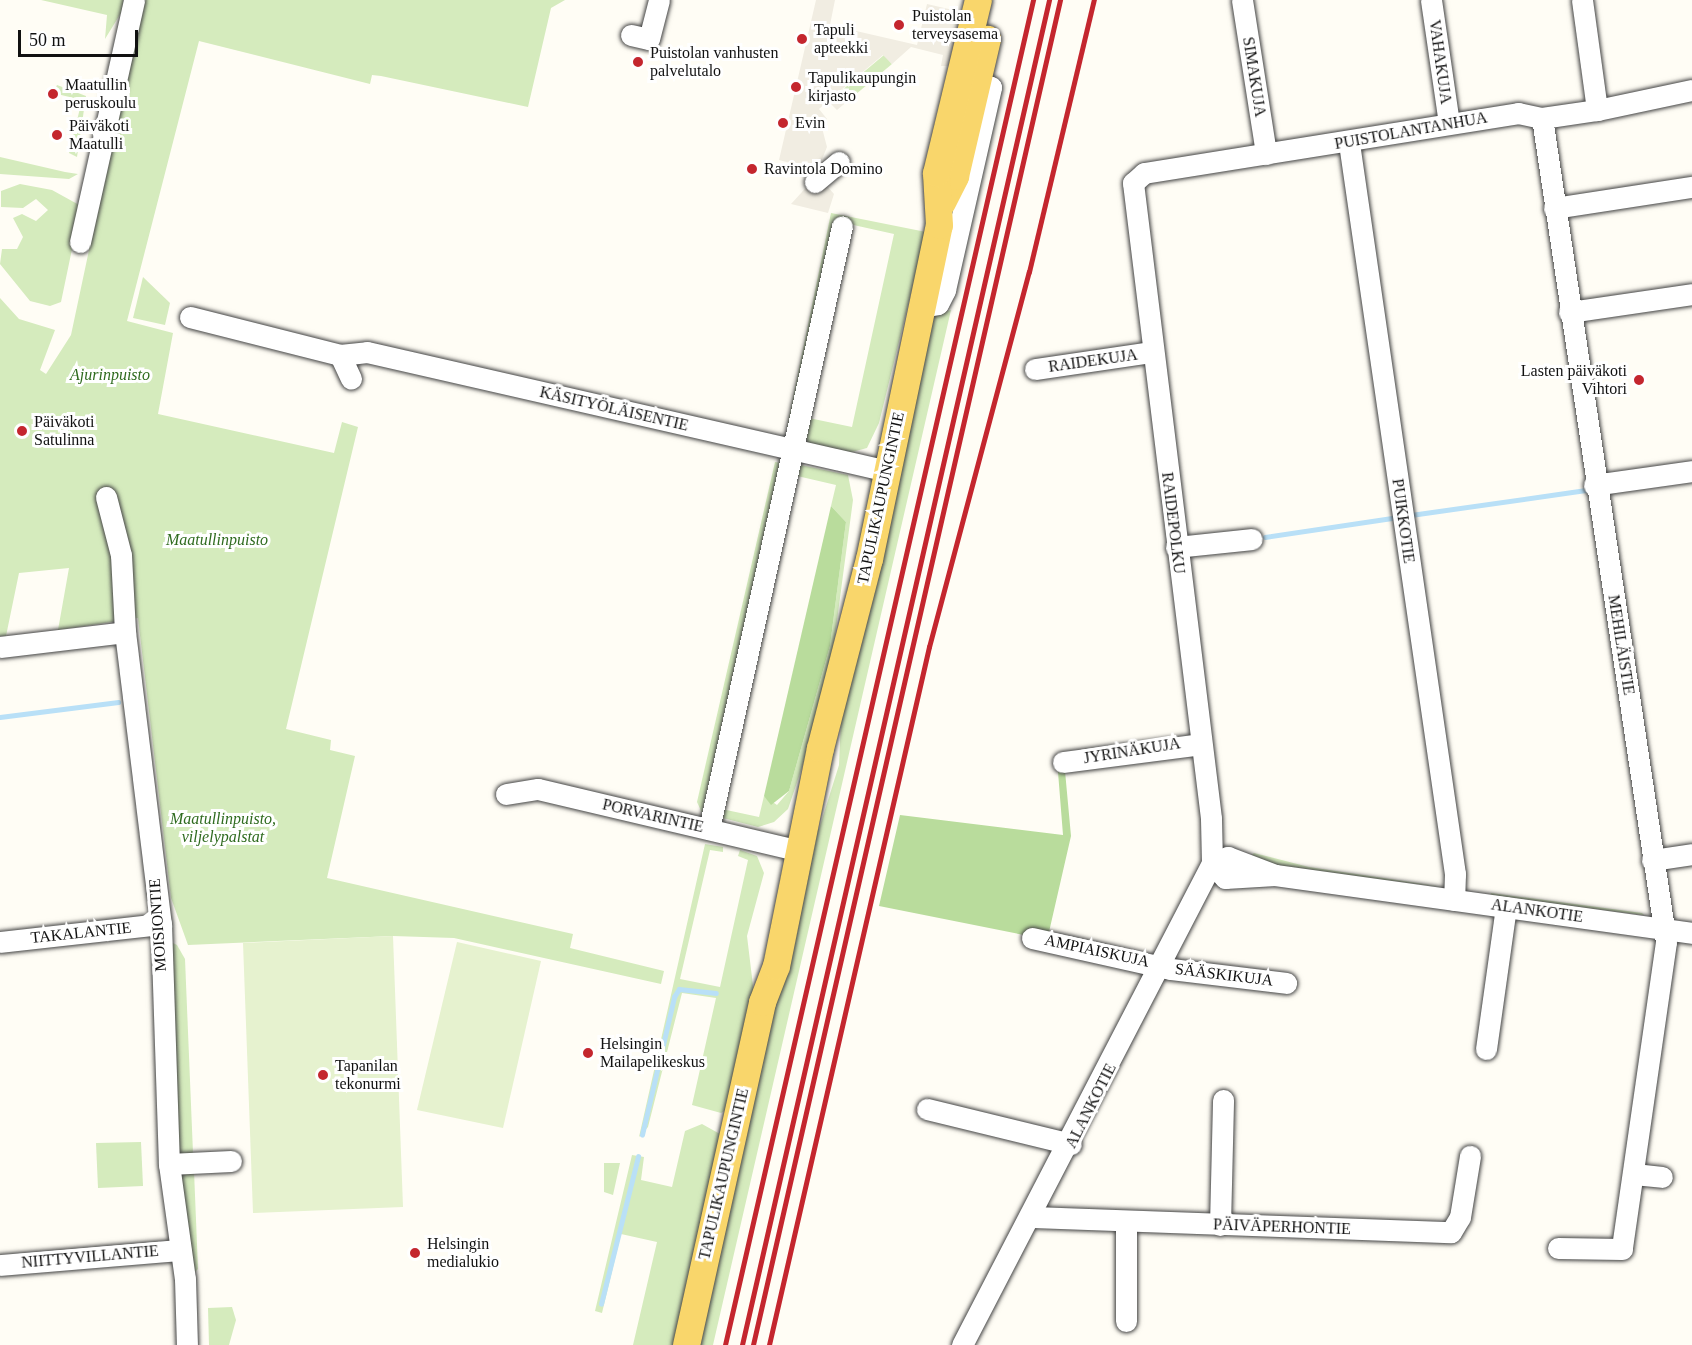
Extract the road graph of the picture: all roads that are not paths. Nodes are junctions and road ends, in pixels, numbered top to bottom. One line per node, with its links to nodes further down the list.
1 (134, 0): 23 (street)
2 (659, 0): 8 (street)
3 (978, 0): 20 (main road, TAPULIKAUPUNGINTIE)
4 (996, 0): 9 (main road, TAPULIKAUPUNGINTIE)
5 (1242, 0): 15 (street, SIMAKUJA)
6 (1431, 0): 13 (street, VAHAKUJA)
7 (1582, 0): 11 (street)
8 (631, 35)
9 (976, 83): 20 (main road, TAPULIKAUPUNGINTIE); 25 (street)
10 (1692, 90): 11 (street, PUISTOLANTANHUA)
11 (1597, 110): 12 (street, PUISTOLANTANHUA)
12 (1542, 118): 13 (street, PUISTOLANTANHUA); 21 (street, MEHILÄISTIE)
13 (1449, 123): 14 (street, PUISTOLANTANHUA)
14 (1349, 142): 15 (street, PUISTOLANTANHUA); 49 (street, PUIKKOTIE)
15 (1266, 154): 18 (street, PUISTOLANTANHUA)
16 (839, 162): 17 (street)
17 (815, 182)
18 (1132, 183): 28 (street, RAIDEPOLKU)
19 (1692, 188): 21 (street)
20 (942, 202): 25 (main road, TAPULIKAUPUNGINTIE)
21 (1554, 208): 26 (street, MEHILÄISTIE)
22 (842, 226): 32 (street)
23 (80, 242)
24 (1692, 294): 26 (street)
25 (921, 307): 33 (main road, TAPULIKAUPUNGINTIE)
26 (1569, 312): 35 (street, MEHILÄISTIE)
27 (190, 317): 29 (street, KÄSITYÖLÄISENTIE)
28 (1152, 352): 30 (street, RAIDEKUJA); 38 (street, RAIDEPOLKU)
29 (340, 355): 31 (street); 32 (street, KÄSITYÖLÄISENTIE)
30 (1035, 369)
31 (351, 379)
32 (792, 449): 33 (street, KÄSITYÖLÄISENTIE); 44 (street)
33 (880, 469): 45 (main road, TAPULIKAUPUNGINTIE)
34 (1692, 471): 35 (street)
35 (1594, 485): 47 (street, MEHILÄISTIE)
36 (106, 497): 39 (street, MOISIONTIE)
37 (1252, 539): 38 (street)
38 (1176, 547): 41 (street, RAIDEPOLKU)
39 (125, 632): 40 (street); 51 (street, MOISIONTIE)
40 (0, 647)
41 (1201, 744): 42 (street, JYRINÄKUJA); 48 (street, RAIDEPOLKU)
42 (1063, 762)
43 (506, 794): 44 (street, PORVARINTIE)
44 (708, 829): 45 (street, PORVARINTIE)
45 (792, 849): 75 (main road, TAPULIKAUPUNGINTIE)
46 (1692, 854): 47 (street)
47 (1652, 860): 52 (street, MEHILÄISTIE)
48 (1212, 863): 49 (street, ALANKOTIE); 56 (street, ALANKOTIE)
49 (1454, 900): 50 (street, ALANKOTIE)
50 (1506, 907): 52 (street, ALANKOTIE); 58 (street)
51 (161, 924): 55 (street, TAKALANTIE); 64 (street, MOISIONTIE)
52 (1664, 928): 53 (street, ALANKOTIE); 65 (street, MEHILÄISTIE)
53 (1692, 933)
54 (1032, 938): 56 (street, AMPIAISKUJA)
55 (0, 942)
56 (1162, 966): 57 (street, SÄÄSKIKUJA); 61 (street, ALANKOTIE)
57 (1286, 983)
58 (1486, 1049)
59 (1223, 1100): 69 (street)
60 (927, 1109): 61 (street)
61 (1071, 1144): 67 (street, ALANKOTIE)
62 (1470, 1156): 69 (street, PÄIVÄPERHONTIE)
63 (231, 1161): 64 (street)
64 (169, 1164): 71 (street, MOISIONTIE)
65 (1634, 1174): 66 (street); 70 (street, MEHILÄISTIE)
66 (1662, 1177)
67 (1033, 1217): 68 (street, PÄIVÄPERHONTIE); 76 (street, ALANKOTIE)
68 (1126, 1223): 69 (street, PÄIVÄPERHONTIE); 73 (street)
69 (1220, 1225)
70 (1558, 1248)
71 (180, 1250): 72 (street, NIITTYVILLANTIE); 74 (street, MOISIONTIE)
72 (0, 1265)
73 (1126, 1321)
74 (187, 1345)
75 (686, 1345)
76 (963, 1345)

